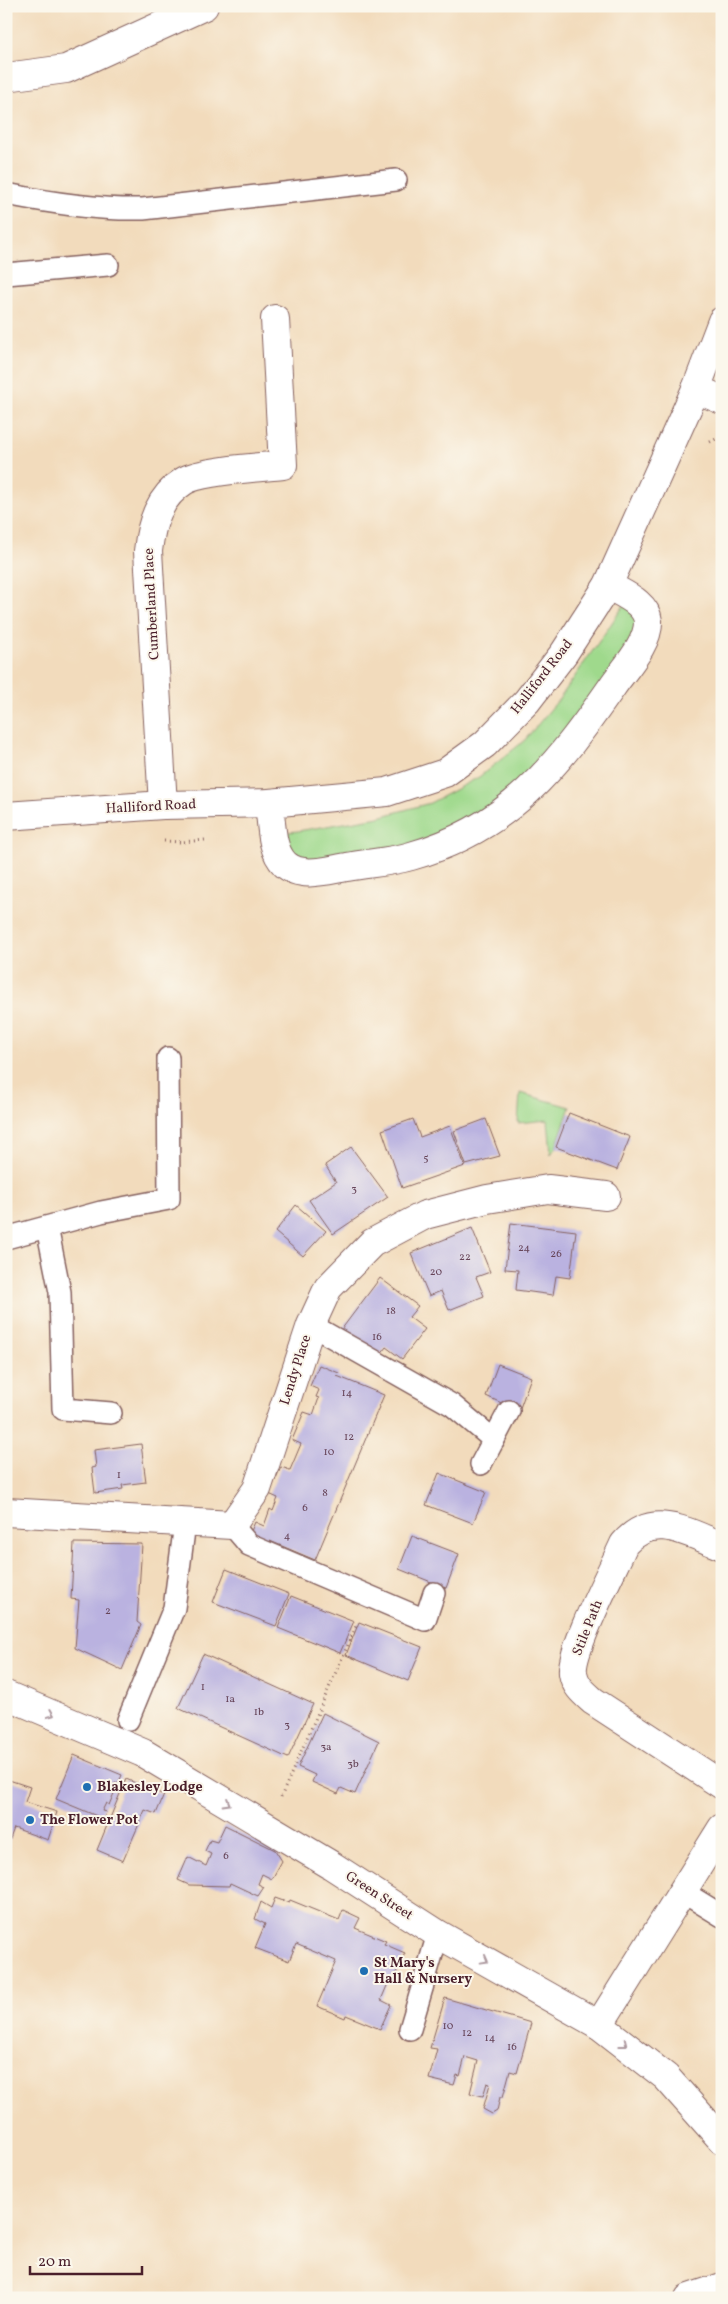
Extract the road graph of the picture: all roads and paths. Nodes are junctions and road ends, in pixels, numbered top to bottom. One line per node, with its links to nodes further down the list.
1 (204, 6): 2 (street)
2 (6, 77)
3 (396, 180): 4 (lane)
4 (6, 194)
5 (108, 265): 6 (lane)
6 (6, 274)
7 (275, 319): 13 (street, Cumberland Place)
8 (722, 321): 9 (street, Halliford Road)
9 (696, 389): 10 (street); 11 (street, Halliford Road)
10 (722, 400)
11 (608, 585): 12 (street, Halliford Road); 12 (street)
12 (269, 803): 13 (street, Halliford Road)
13 (163, 805): 14 (street, Halliford Road)
14 (6, 816)
15 (209, 840): 16 (path)
16 (162, 841)
17 (168, 1058): 19 (lane)
18 (606, 1196): 21 (street, Lendy Place)
19 (47, 1227): 20 (lane); 23 (lane)
20 (6, 1238)
21 (311, 1325): 24 (lane); 28 (street, Lendy Place)
22 (509, 1412): 24 (lane)
23 (111, 1413)
24 (494, 1440): 25 (lane)
25 (481, 1464)
26 (6, 1512): 27 (street)
27 (185, 1523): 28 (street); 33 (lane)
28 (232, 1525): 31 (lane)
29 (722, 1546): 34 (street, Stile Path)
30 (434, 1593): 31 (lane)
31 (369, 1597): 35 (path)
32 (6, 1695): 35 (street, Green Street, one-way to 35)
33 (128, 1720)
34 (722, 1785)
35 (268, 1828): 39 (street, Green Street)
36 (722, 1828): 37 (street)
37 (683, 1892): 38 (lane); 40 (street)
38 (722, 1916)
39 (438, 1934): 40 (street, Green Street, one-way to 40); 41 (lane)
40 (599, 2024): 42 (street, Green Street, one-way to 42)
41 (410, 2029)
42 (722, 2140)
43 (722, 2287): 44 (street)
44 (693, 2297)

